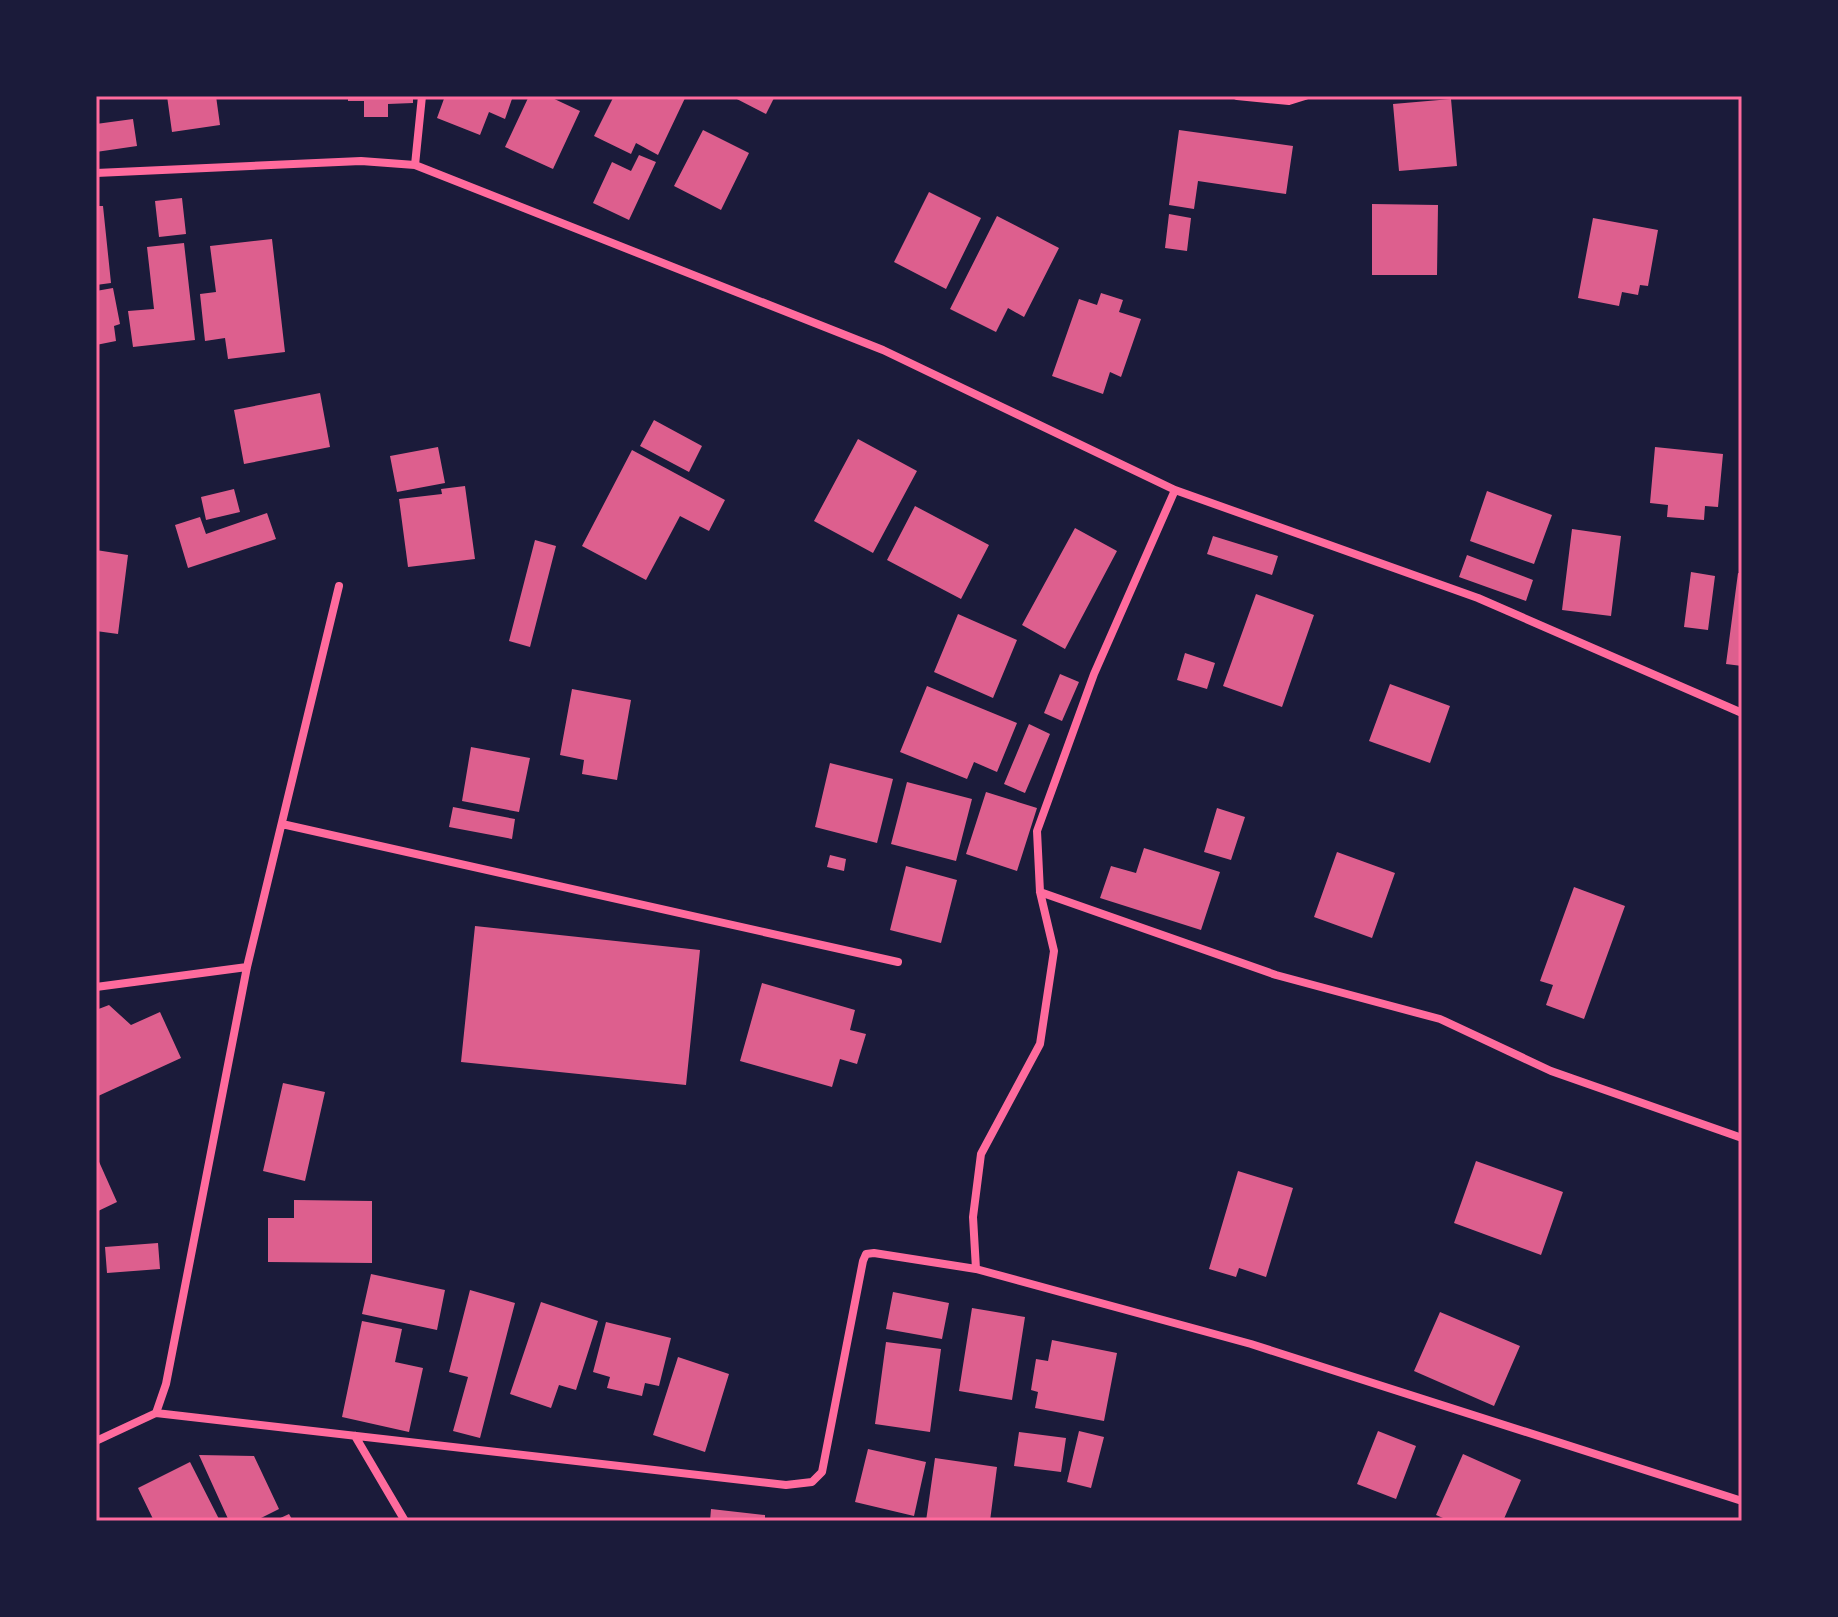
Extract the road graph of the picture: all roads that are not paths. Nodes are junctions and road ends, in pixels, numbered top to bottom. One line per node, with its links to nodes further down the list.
1 (422, 96): 4 (street)
2 (1237, 96): 3 (street)
3 (1305, 96)
4 (415, 165): 5 (street); 6 (street)
5 (96, 173)
6 (1175, 490): 8 (street); 10 (street)
7 (339, 586): 9 (street)
8 (1742, 713)
9 (282, 824): 11 (street); 12 (street)
10 (1040, 892): 14 (street); 15 (street)
11 (898, 962)
12 (247, 967): 13 (street); 16 (street)
13 (96, 987)
14 (1742, 1138)
15 (976, 1269): 17 (street); 19 (street)
16 (156, 1413): 17 (street); 18 (street)
17 (355, 1436): 20 (street)
18 (96, 1441)
19 (1742, 1501)
20 (405, 1521)

